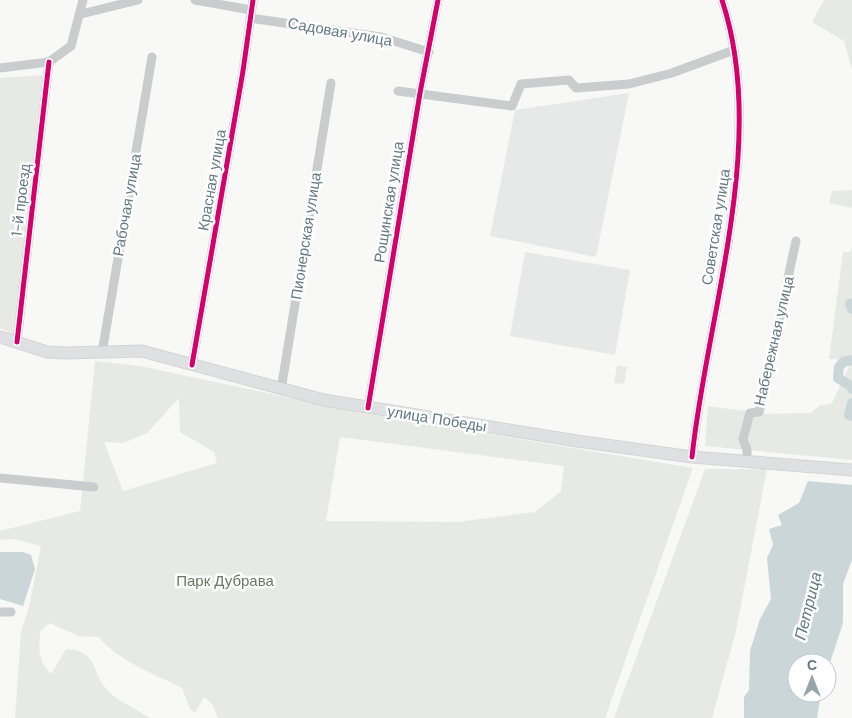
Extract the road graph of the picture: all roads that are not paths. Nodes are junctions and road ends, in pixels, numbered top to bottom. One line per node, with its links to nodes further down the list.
1 (83, 0): 7 (street)
2 (138, 0): 7 (street)
3 (195, 0): 8 (street, Садовая улица)
4 (253, 0): 8 (street, Красная улица)
5 (438, 0): 10 (street, Рощинская улица)
6 (722, 0): 9 (street, Советская улица)
7 (81, 14): 12 (street)
8 (251, 14): 10 (street, Садовая улица); 21 (street, Красная улица)
9 (734, 50): 16 (street); 24 (street, Советская улица)
10 (428, 52): 16 (street, Рощинская улица)
11 (152, 57): 20 (street, Рабочая улица)
12 (49, 62): 13 (street); 19 (street, 1-й проезд)
13 (0, 68)
14 (331, 83): 22 (street, Пионерская улица)
15 (398, 91): 16 (street)
16 (420, 93): 23 (street, Рощинская улица)
17 (796, 241): 25 (street, Набережная улица)
18 (0, 337): 19 (main road, улица Победы)
19 (17, 342): 20 (main road, улица Победы)
20 (102, 353): 21 (main road, улица Победы)
21 (192, 365): 22 (main road, улица Победы)
22 (281, 390): 23 (main road, улица Победы)
23 (368, 408): 24 (main road, улица Победы)
24 (692, 457): 25 (main road, улица Победы)
25 (747, 461): 26 (main road, улица Победы)
26 (852, 470)
27 (0, 478): 28 (street)
28 (94, 487)
29 (0, 612): 30 (street)
30 (11, 612)

